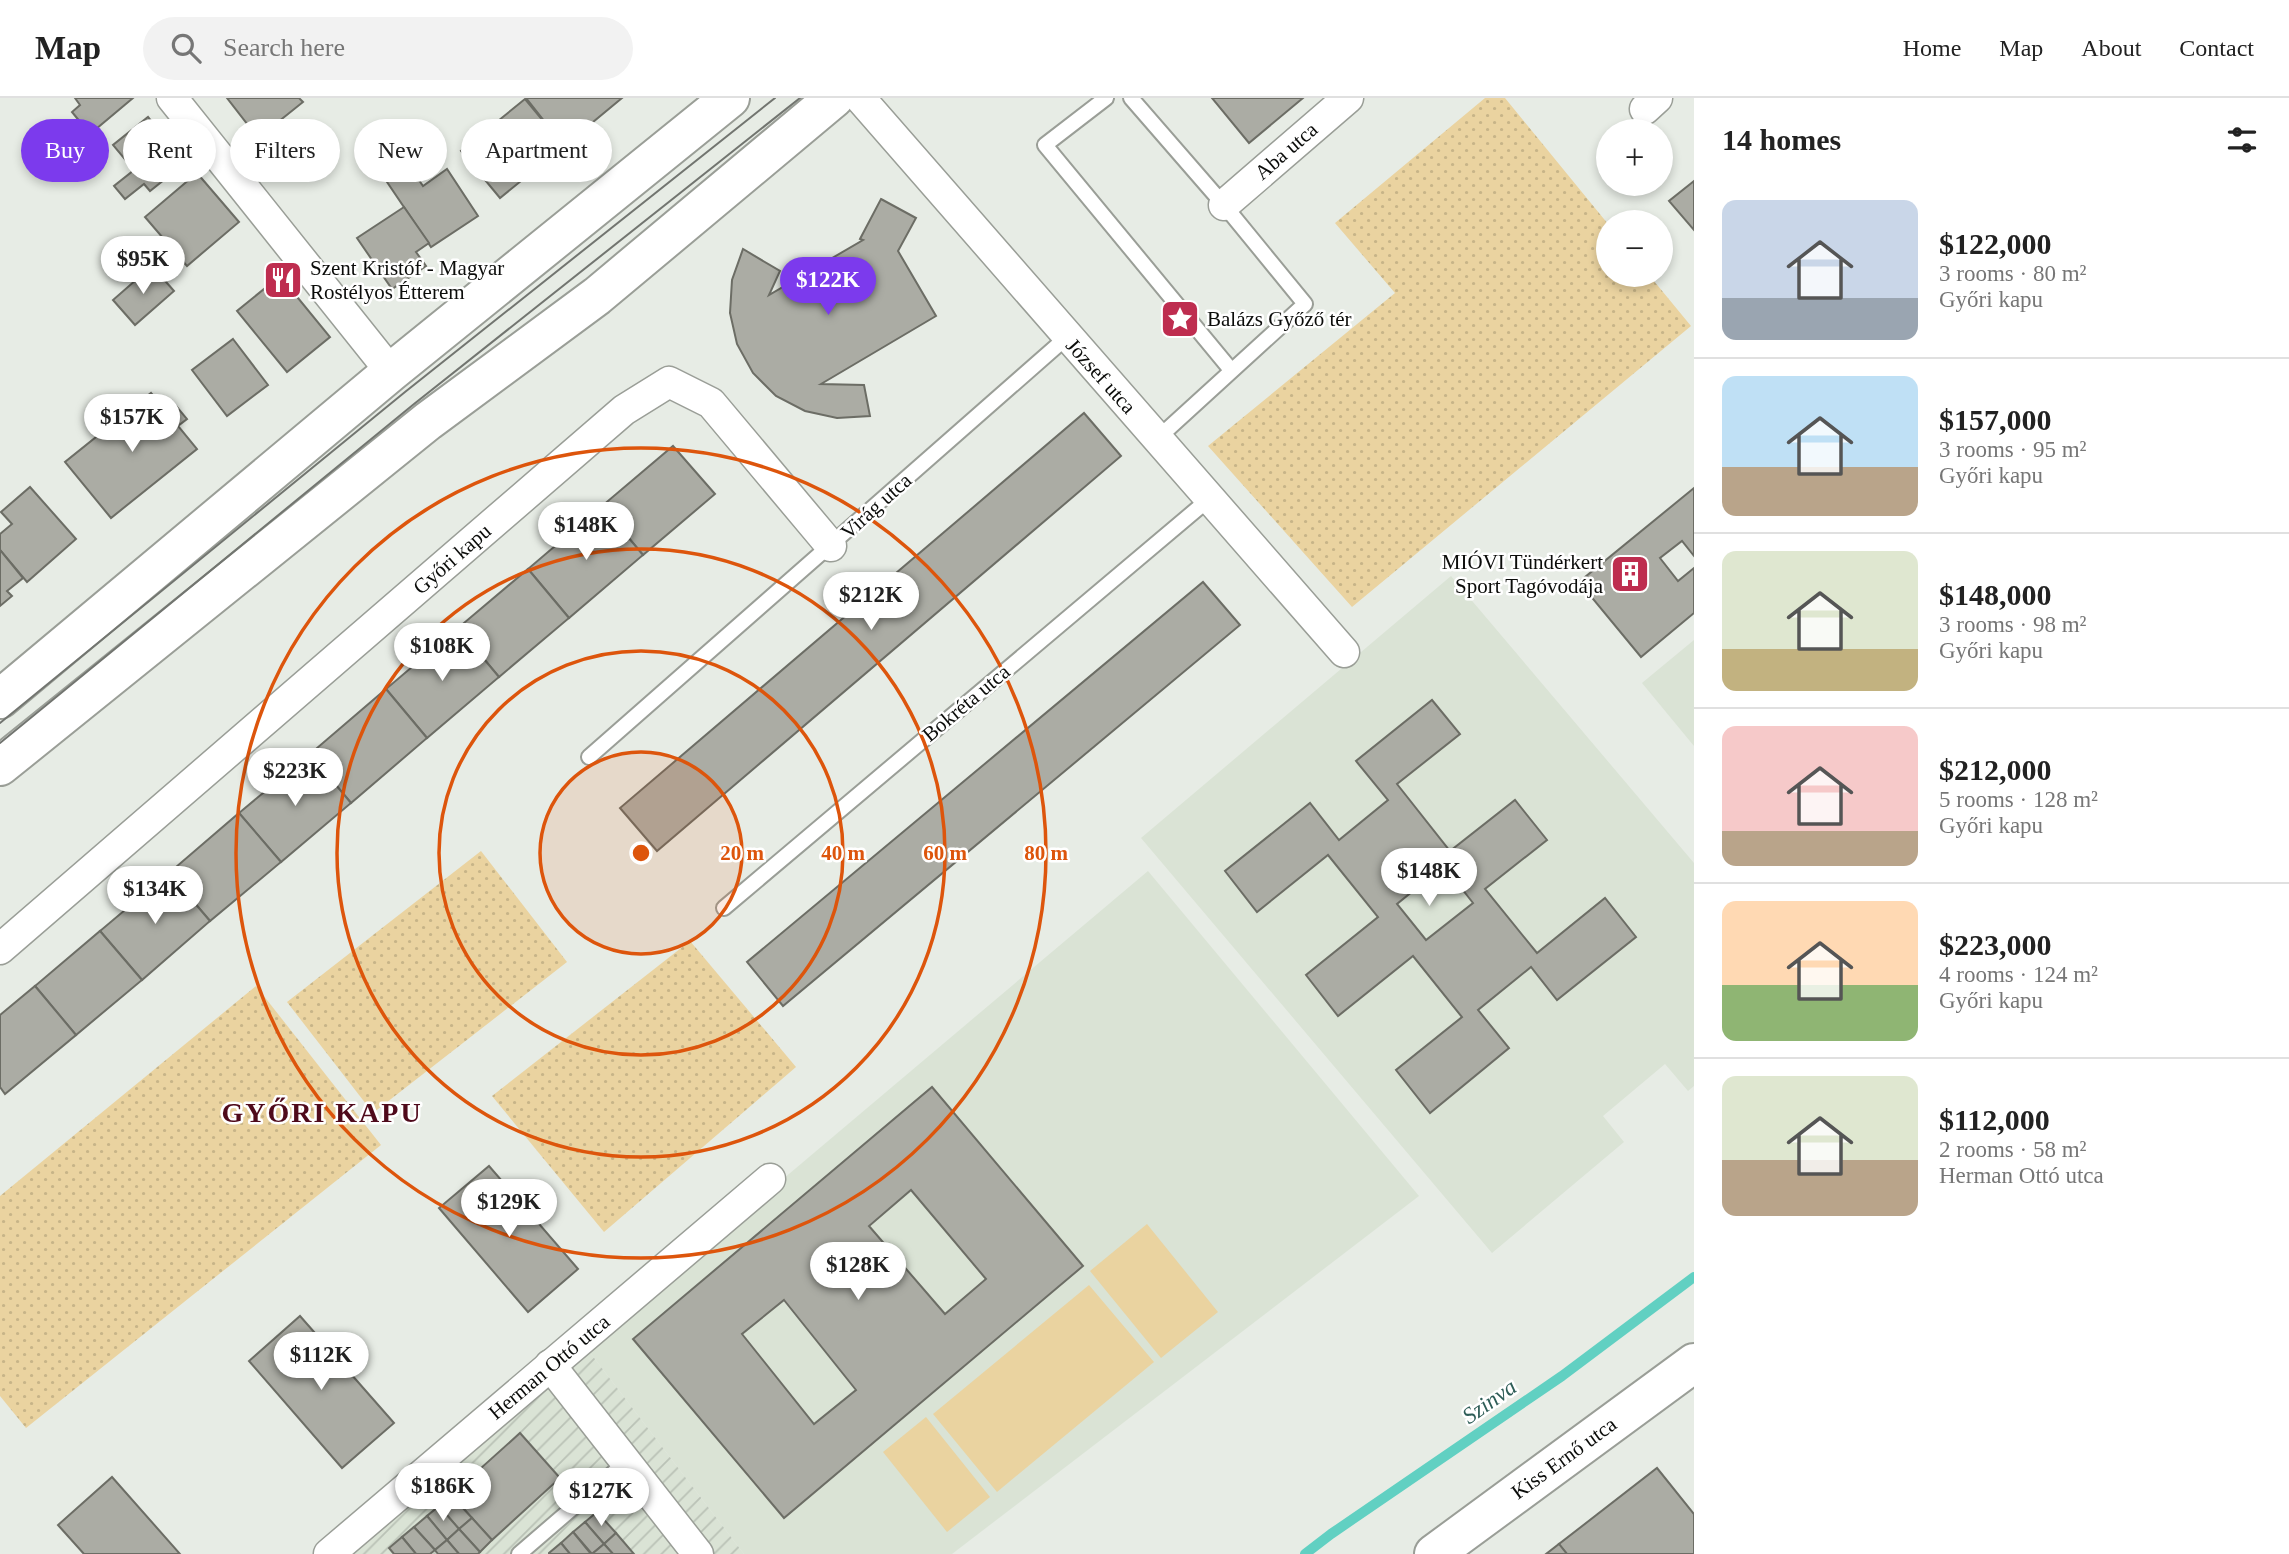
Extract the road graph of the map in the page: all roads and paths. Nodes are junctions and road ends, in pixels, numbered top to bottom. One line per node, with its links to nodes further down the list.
1 (172, 98): 11 (street)
2 (730, 98): 11 (street)
3 (834, 98): 18 (street)
4 (860, 98): 9 (street, József utca)
5 (1106, 98): 10 (lane)
6 (1131, 98): 8 (lane)
7 (1348, 98): 8 (street, Aba utca)
8 (1224, 205): 10 (lane)
9 (1067, 337): 12 (street, József utca); 14 (lane, Virág utca)
10 (1231, 370): 12 (lane)
11 (391, 372): 16 (street)
12 (1157, 439): 13 (street, József utca)
13 (1209, 499): 15 (street, József utca); 19 (lane, Bokréta utca)
14 (831, 546): 17 (lane, Virág utca); 20 (street, Győri kapu)
15 (1344, 652)
16 (0, 699)
17 (589, 757)
18 (0, 766)
19 (724, 908)
20 (0, 949)
21 (770, 1180): 23 (street, Herman Ottó utca)
22 (1694, 1363): 28 (street, Kiss Ernő utca)
23 (550, 1365): 24 (street); 26 (street, Herman Ottó utca)
24 (626, 1462): 25 (street); 27 (lane)
25 (689, 1551)
26 (329, 1554)
27 (519, 1554)
28 (1434, 1554)

